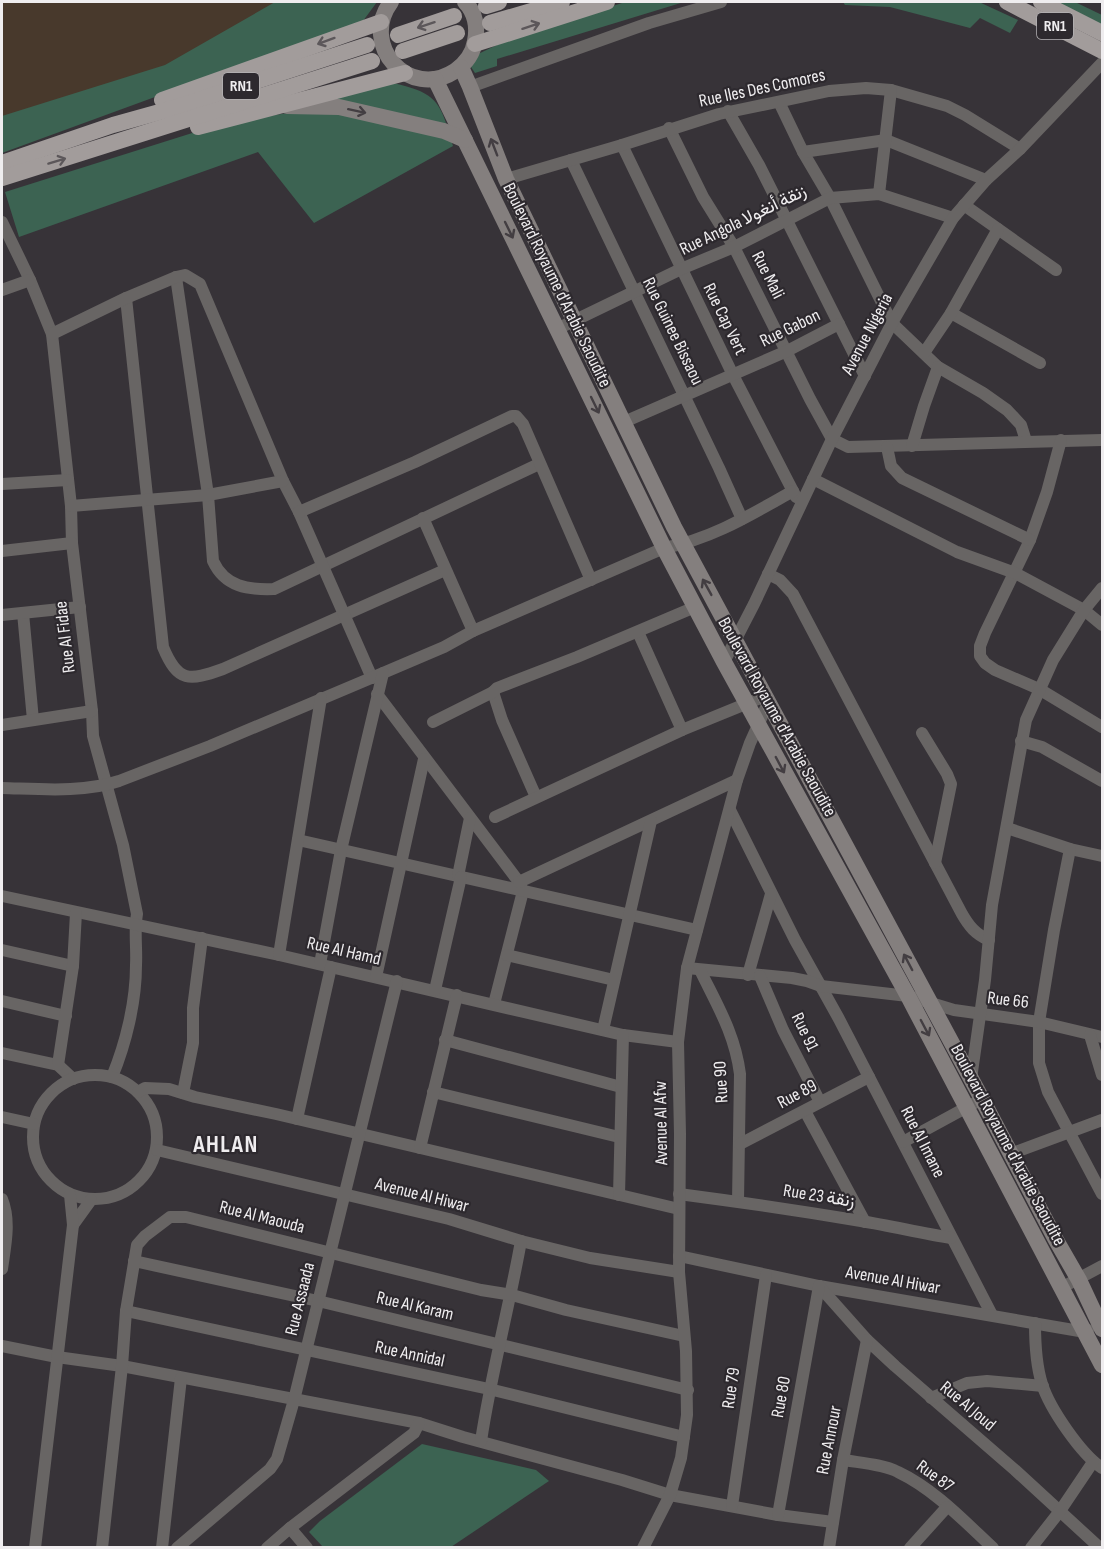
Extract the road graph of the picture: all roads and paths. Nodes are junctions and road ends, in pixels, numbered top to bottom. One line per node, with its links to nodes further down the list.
1 (391, 2): 9 (main road)
2 (465, 2): 13 (main road)
3 (562, 2): 10 (highway)
4 (607, 2): 13 (highway, one-way to 4)
5 (721, 2): 19 (street)
6 (1007, 2): 14 (highway, RN1)
7 (1041, 2): 12 (highway, RN1)
8 (454, 16): 11 (highway, one-way to 11)
9 (381, 22): 17 (main road); 24 (highway, one-way to 24)
10 (490, 23)
11 (457, 33)
12 (1102, 33)
13 (475, 44): 16 (main road)
14 (1102, 51)
15 (1102, 63): 30 (street, Avenue Nigeria)
16 (461, 67): 18 (main road); 19 (main road, Boulevard Royaume d'Arabie Saoudite)
17 (405, 74): 18 (main road); 22 (highway)
18 (435, 79): 27 (main road, Boulevard Royaume d'Arabie Saoudite)
19 (470, 87): 35 (main road, Boulevard Royaume d'Arabie Saoudite, one-way to 19)
20 (891, 90): 21 (street, Rue Iles Des Comores); 28 (street); 30 (street, Rue Iles Des Comores)
21 (779, 102): 23 (street, Rue Iles Des Comores); 31 (street)
22 (278, 106): 26 (highway); 27 (main road, one-way to 27)
23 (728, 111): 25 (street, Rue Iles Des Comores); 41 (street)
24 (113, 125): 26 (highway, RN1); 33 (highway, RN1)
25 (669, 128): 29 (street, Rue Iles Des Comores); 44 (street, Rue Mali)
26 (127, 139): 34 (highway, RN1, one-way to 26)
27 (465, 140): 56 (main road, Boulevard Royaume d'Arabie Saoudite, one-way to 56)
28 (886, 140): 31 (street); 36 (street); 37 (street)
29 (622, 145): 32 (street, Rue Iles Des Comores); 45 (street, Rue Cap Vert)
30 (1020, 149): 36 (street, Avenue Nigeria)
31 (803, 152): 38 (street)
32 (571, 160): 35 (street, Rue Iles Des Comores); 50 (street, Rue Guinee Bissaou)
33 (2, 163)
34 (2, 178)
35 (506, 179): 53 (main road, Boulevard Royaume d'Arabie Saoudite)
36 (986, 180): 39 (street, Avenue Nigeria)
37 (879, 194): 38 (street, Rue Angola زنقة أنغولا); 40 (street, Rue Angola زنقة أنغولا)
38 (830, 198): 41 (street, Rue Angola زنقة أنغولا); 54 (street)
39 (964, 205): 40 (street, Avenue Nigeria); 43 (street)
40 (953, 218): 54 (street, Avenue Nigeria)
41 (786, 219): 44 (street, Rue Angola زنقة أنغولا); 55 (street)
42 (3, 228): 48 (street, Rue Al Fidae)
43 (998, 229): 46 (street); 52 (street)
44 (734, 247): 45 (street, Rue Angola زنقة أنغولا); 58 (street, Rue Mali)
45 (681, 269): 50 (street, Rue Angola زنقة أنغولا); 62 (street, Rue Cap Vert)
46 (1056, 270)
47 (176, 277): 51 (street); 75 (street); 78 (street)
48 (30, 280): 49 (street); 57 (street, Rue Al Fidae)
49 (2, 290)
50 (634, 291): 53 (street, Rue Angola زنقة أنغولا); 64 (street, Rue Guinee Bissaou)
51 (126, 298): 57 (street); 79 (street)
52 (951, 313): 59 (street); 60 (street)
53 (574, 319): 56 (street, Rue Angola زنقة أنغولا); 65 (main road, Boulevard Royaume d'Arabie Saoudite)
54 (892, 323): 59 (street); 63 (street, Avenue Nigeria)
55 (839, 324): 58 (street, Rue Gabon); 63 (street)
56 (557, 329): 88 (main road, Boulevard Royaume d'Arabie Saoudite, one-way to 88)
57 (52, 334): 74 (street, Rue Al Fidae)
58 (787, 351): 62 (street, Rue Gabon); 66 (street, Rue Mali)
59 (924, 353): 61 (street)
60 (1040, 363)
61 (938, 368): 69 (street); 70 (street)
62 (733, 375): 64 (street, Rue Gabon); 77 (street, Rue Cap Vert)
63 (866, 376): 66 (street, Avenue Nigeria)
64 (684, 395): 65 (street, Rue Gabon); 84 (street, Rue Guinee Bissaou)
65 (624, 422): 87 (main road, Boulevard Royaume d'Arabie Saoudite)
66 (832, 439): 71 (street); 73 (street, Avenue Nigeria)
67 (1061, 440): 68 (street); 69 (street); 85 (street)
68 (1102, 440)
69 (1026, 441): 70 (street)
70 (912, 446): 71 (street)
71 (887, 447): 85 (street)
72 (539, 464): 82 (street); 83 (street); 94 (street)
73 (813, 479): 80 (street, Avenue Nigeria); 92 (street)
74 (68, 480): 76 (street); 81 (street, Rue Al Fidae)
75 (283, 481): 78 (street); 82 (street)
76 (2, 484)
77 (793, 491): 80 (street, Rue Cap Vert); 84 (street)
78 (208, 495): 79 (street); 90 (street)
79 (147, 499): 81 (street); 101 (street)
80 (800, 506): 93 (street, Avenue Nigeria)
81 (72, 507): 86 (street, Rue Al Fidae)
82 (299, 512): 90 (street)
83 (423, 518): 90 (street); 91 (street)
84 (742, 519): 87 (street)
85 (1030, 540): 92 (street)
86 (72, 543): 89 (street); 96 (street, Rue Al Fidae)
87 (683, 544): 88 (street); 105 (main road, Boulevard Royaume d'Arabie Saoudite, one-way to 87)
88 (664, 548): 94 (street); 97 (main road, Boulevard Royaume d'Arabie Saoudite)
89 (2, 551)
90 (323, 565): 101 (street)
91 (445, 570): 101 (street); 103 (street)
92 (1015, 573): 98 (street); 108 (street)
93 (768, 574): 105 (street, Avenue Nigeria); 139 (street)
94 (591, 580): 103 (street)
95 (1102, 588): 98 (street)
96 (80, 607): 99 (street); 114 (street, Rue Al Fidae)
97 (695, 607): 104 (street); 106 (main road, Boulevard Royaume d'Arabie Saoudite)
98 (1084, 610): 102 (street); 108 (street)
99 (23, 613): 100 (street); 115 (street)
100 (2, 615)
101 (344, 615): 107 (street)
102 (1102, 625)
103 (472, 631): 107 (street)
104 (638, 632): 109 (street); 120 (street)
105 (735, 639): 106 (street, Avenue Nigeria); 112 (main road, Boulevard Royaume d'Arabie Saoudite)
106 (724, 662): 113 (main road, Boulevard Royaume d'Arabie Saoudite)
107 (377, 675): 110 (street); 111 (street)
108 (1039, 689): 119 (street); 122 (street)
109 (493, 692): 116 (street); 128 (street)
110 (378, 694): 123 (street); 136 (street)
111 (321, 698): 126 (street); 134 (street)
112 (767, 699): 113 (street); 117 (street, Avenue Al Afw); 165 (main road, Boulevard Royaume d'Arabie Saoudite, one-way to 112)
113 (747, 704): 117 (main road, Boulevard Royaume d'Arabie Saoudite); 120 (street)
114 (92, 711): 115 (street); 126 (street, Rue Al Fidae)
115 (33, 720): 118 (street)
116 (433, 722)
117 (758, 724): 124 (street, Avenue Al Afw); 163 (main road, Boulevard Royaume d'Arabie Saoudite, one-way to 163)
118 (2, 725)
119 (1102, 727)
120 (682, 730): 128 (street)
121 (922, 734): 139 (street)
122 (1021, 741): 125 (street); 133 (street)
123 (424, 759): 131 (street); 138 (street)
124 (738, 780): 129 (street, Avenue Al Afw); 132 (street)
125 (1102, 781)
126 (106, 785): 127 (street); 146 (street, Rue Al Fidae)
127 (2, 788)
128 (536, 797): 130 (street)
129 (730, 810): 142 (street, Rue Al Imane); 147 (street, Avenue Al Afw)
130 (495, 817)
131 (470, 818): 140 (street); 141 (street)
132 (651, 821): 141 (street); 145 (street)
133 (1007, 828): 135 (street); 149 (street)
134 (298, 840): 136 (street); 151 (street)
135 (1070, 849): 137 (street); 169 (street)
136 (341, 850): 138 (street); 154 (street)
137 (1102, 856)
138 (400, 863): 140 (street); 157 (street)
139 (935, 863): 149 (street)
140 (460, 877): 141 (street); 161 (street)
141 (521, 887): 145 (street); 152 (street)
142 (771, 894): 156 (street); 160 (street, Rue Al Imane)
143 (2, 896): 144 (street, Rue Al Hamd)
144 (76, 913): 146 (street, Rue Al Hamd); 153 (street)
145 (629, 915): 147 (street); 158 (street)
146 (135, 923): 148 (street, Rue Al Hamd); 177 (street, Rue Al Fidae)
147 (697, 930): 155 (street, Avenue Al Afw)
148 (202, 938): 151 (street, Rue Al Hamd); 187 (street)
149 (989, 940): 167 (street)
150 (2, 950): 153 (street)
151 (279, 955): 154 (street, Rue Al Hamd)
152 (507, 955): 158 (street); 166 (street)
153 (74, 966): 168 (street)
154 (326, 966): 157 (street, Rue Al Hamd); 193 (street)
155 (694, 969): 156 (street); 175 (street, Avenue Al Afw); 200 (street, Rue 90)
156 (754, 975): 160 (street); 189 (street, Rue 91)
157 (376, 977): 159 (street, Rue Al Hamd)
158 (614, 980): 170 (street)
159 (397, 981): 161 (street, Rue Al Hamd); 197 (street, Rue Assaada)
160 (821, 986): 163 (street); 181 (street, Rue Al Imane)
161 (435, 990): 162 (street, Rue Al Hamd)
162 (457, 995): 166 (street, Rue Al Hamd); 174 (street)
163 (908, 996): 165 (street, Rue 66); 190 (main road, Boulevard Royaume d'Arabie Saoudite, one-way to 190)
164 (2, 1001): 168 (street)
165 (930, 1003): 167 (street, Rue 66); 183 (main road, Boulevard Royaume d'Arabie Saoudite)
166 (494, 1004): 170 (street, Rue Al Hamd)
167 (980, 1014): 169 (street, Rue 66); 183 (street)
168 (66, 1016): 178 (street)
169 (1039, 1022): 172 (street, Rue 66); 196 (street)
170 (603, 1030): 171 (street, Rue Al Hamd)
171 (623, 1035): 175 (street, Rue Al Hamd); 184 (street)
172 (1090, 1035): 173 (street, Rue 66); 179 (street)
173 (1102, 1038)
174 (445, 1040): 184 (street); 186 (street)
175 (678, 1042): 205 (street, Avenue Al Afw)
176 (2, 1053): 178 (street)
177 (122, 1053): 180 (street, Rue Al Fidae); 185 (street, Rue Al Fidae)
178 (58, 1065): 182 (street)
179 (1102, 1075)
180 (112, 1077): 182 (street); 185 (street)
181 (869, 1077): 189 (street, Rue 89); 199 (street, Rue Al Imane)
182 (73, 1079): 195 (street)
183 (971, 1079): 188 (main road, Boulevard Royaume d'Arabie Saoudite)
184 (621, 1087): 198 (street)
185 (133, 1088): 187 (street); 202 (street)
186 (433, 1092): 198 (street); 201 (street)
187 (183, 1093): 193 (street)
188 (982, 1099): 190 (street); 203 (main road, Boulevard Royaume d'Arabie Saoudite)
189 (820, 1102): 191 (street, Rue 89)
190 (967, 1107): 199 (street); 227 (main road, Boulevard Royaume d'Arabie Saoudite)
191 (805, 1111): 200 (street, Rue 89); 213 (street)
192 (2, 1117): 195 (street)
193 (297, 1119): 197 (street)
194 (1102, 1120): 196 (street)
195 (34, 1124): 207 (street)
196 (1069, 1132): 203 (street); 206 (street)
197 (358, 1134): 201 (street); 204 (street, Rue Assaada)
198 (619, 1137): 208 (street)
199 (903, 1142): 216 (street, Rue Al Imane)
200 (740, 1144): 211 (street, Rue 90)
201 (420, 1148): 208 (street)
202 (157, 1150): 204 (street, Avenue Al Hiwar); 210 (street)
203 (1010, 1154): 225 (main road, Boulevard Royaume d'Arabie Saoudite)
204 (344, 1194): 217 (street, Avenue Al Hiwar); 218 (street, Rue Assaada)
205 (679, 1194): 211 (street, Rue 23 زنقة); 212 (street, Avenue Al Afw)
206 (1102, 1194)
207 (70, 1195): 210 (street); 214 (street)
208 (619, 1195): 212 (street)
209 (2, 1199): 215 (street)
210 (92, 1200): 214 (street)
211 (738, 1201): 213 (street, Rue 23 زنقة)
212 (679, 1209): 219 (street, Avenue Al Afw)
213 (865, 1222): 216 (street, Rue 23 زنقة)
214 (73, 1225): 239 (street)
215 (4, 1238): 222 (street)
216 (951, 1238): 231 (street, Rue Al Imane)
217 (521, 1241): 223 (street, Avenue Al Hiwar); 228 (street)
218 (330, 1252): 220 (street, Rue Al Maouda); 228 (street, Rue Al Maouda); 229 (street, Rue Assaada)
219 (680, 1256): 223 (street, Avenue Al Afw); 224 (street, Avenue Al Hiwar)
220 (134, 1262): 229 (street, Rue Al Karam); 230 (street, Rue Al Maouda)
221 (1102, 1266): 225 (street)
222 (2, 1269)
223 (679, 1272): 234 (street, Avenue Al Afw)
224 (766, 1275): 226 (street, Avenue Al Hiwar); 254 (street, Rue 79)
225 (1079, 1280): 227 (street); 233 (main road, Boulevard Royaume d'Arabie Saoudite)
226 (819, 1286): 231 (street, Avenue Al Hiwar); 235 (street, Rue Al Joud); 257 (street, Rue 80)
227 (1061, 1288): 233 (main road, Boulevard Royaume d'Arabie Saoudite)
228 (512, 1294): 234 (street, Rue Al Maouda); 236 (street)
229 (318, 1301): 236 (street, Rue Al Karam); 238 (street, Rue Assaada)
230 (126, 1311): 238 (street, Rue Annidal); 241 (street, Rue Al Maouda)
231 (992, 1315): 232 (street, Avenue Al Hiwar)
232 (1035, 1323): 233 (street, Avenue Al Hiwar); 243 (street)
233 (1096, 1329): 240 (main road, Boulevard Royaume d'Arabie Saoudite)
234 (684, 1336): 245 (street, Avenue Al Afw)
235 (867, 1340): 246 (street, Rue Al Joud); 251 (street, Rue Annour)
236 (501, 1344): 244 (street); 245 (street, Rue Al Karam)
237 (2, 1346): 239 (street)
238 (306, 1350): 244 (street, Rue Annidal); 247 (street, Rue Assaada)
239 (57, 1357): 241 (street); 261 (street)
240 (1102, 1365)
241 (122, 1366): 242 (street); 262 (street, Rue Al Maouda)
242 (181, 1378): 247 (street); 263 (street)
243 (1042, 1386): 246 (street); 252 (street)
244 (489, 1389): 249 (street, Rue Annidal); 250 (street)
245 (688, 1390): 249 (street, Avenue Al Afw)
246 (931, 1398): 256 (street, Rue Al Joud)
247 (294, 1400): 248 (street); 264 (street, Rue Assaada)
248 (420, 1423): 250 (street); 259 (street)
249 (684, 1437): 253 (street, Avenue Al Afw)
250 (481, 1441): 253 (street)
251 (843, 1460): 255 (street, Rue 87); 258 (street, Rue Annour)
252 (1098, 1465): 256 (street)
253 (670, 1495): 254 (street); 267 (street, Avenue Al Afw)
254 (732, 1506): 257 (street)
255 (947, 1507): 260 (street, Rue 87); 269 (street)
256 (1060, 1511): 270 (street); 271 (street, Rue Al Joud)
257 (778, 1515): 258 (street)
258 (833, 1522): 268 (street, Rue Annour)
259 (290, 1528): 265 (street); 266 (street)
260 (986, 1545)
261 (35, 1548)
262 (102, 1548)
263 (162, 1548)
264 (177, 1548)
265 (267, 1548)
266 (307, 1548)
267 (643, 1548)
268 (829, 1548)
269 (910, 1548)
270 (1031, 1548)
271 (1100, 1548)

